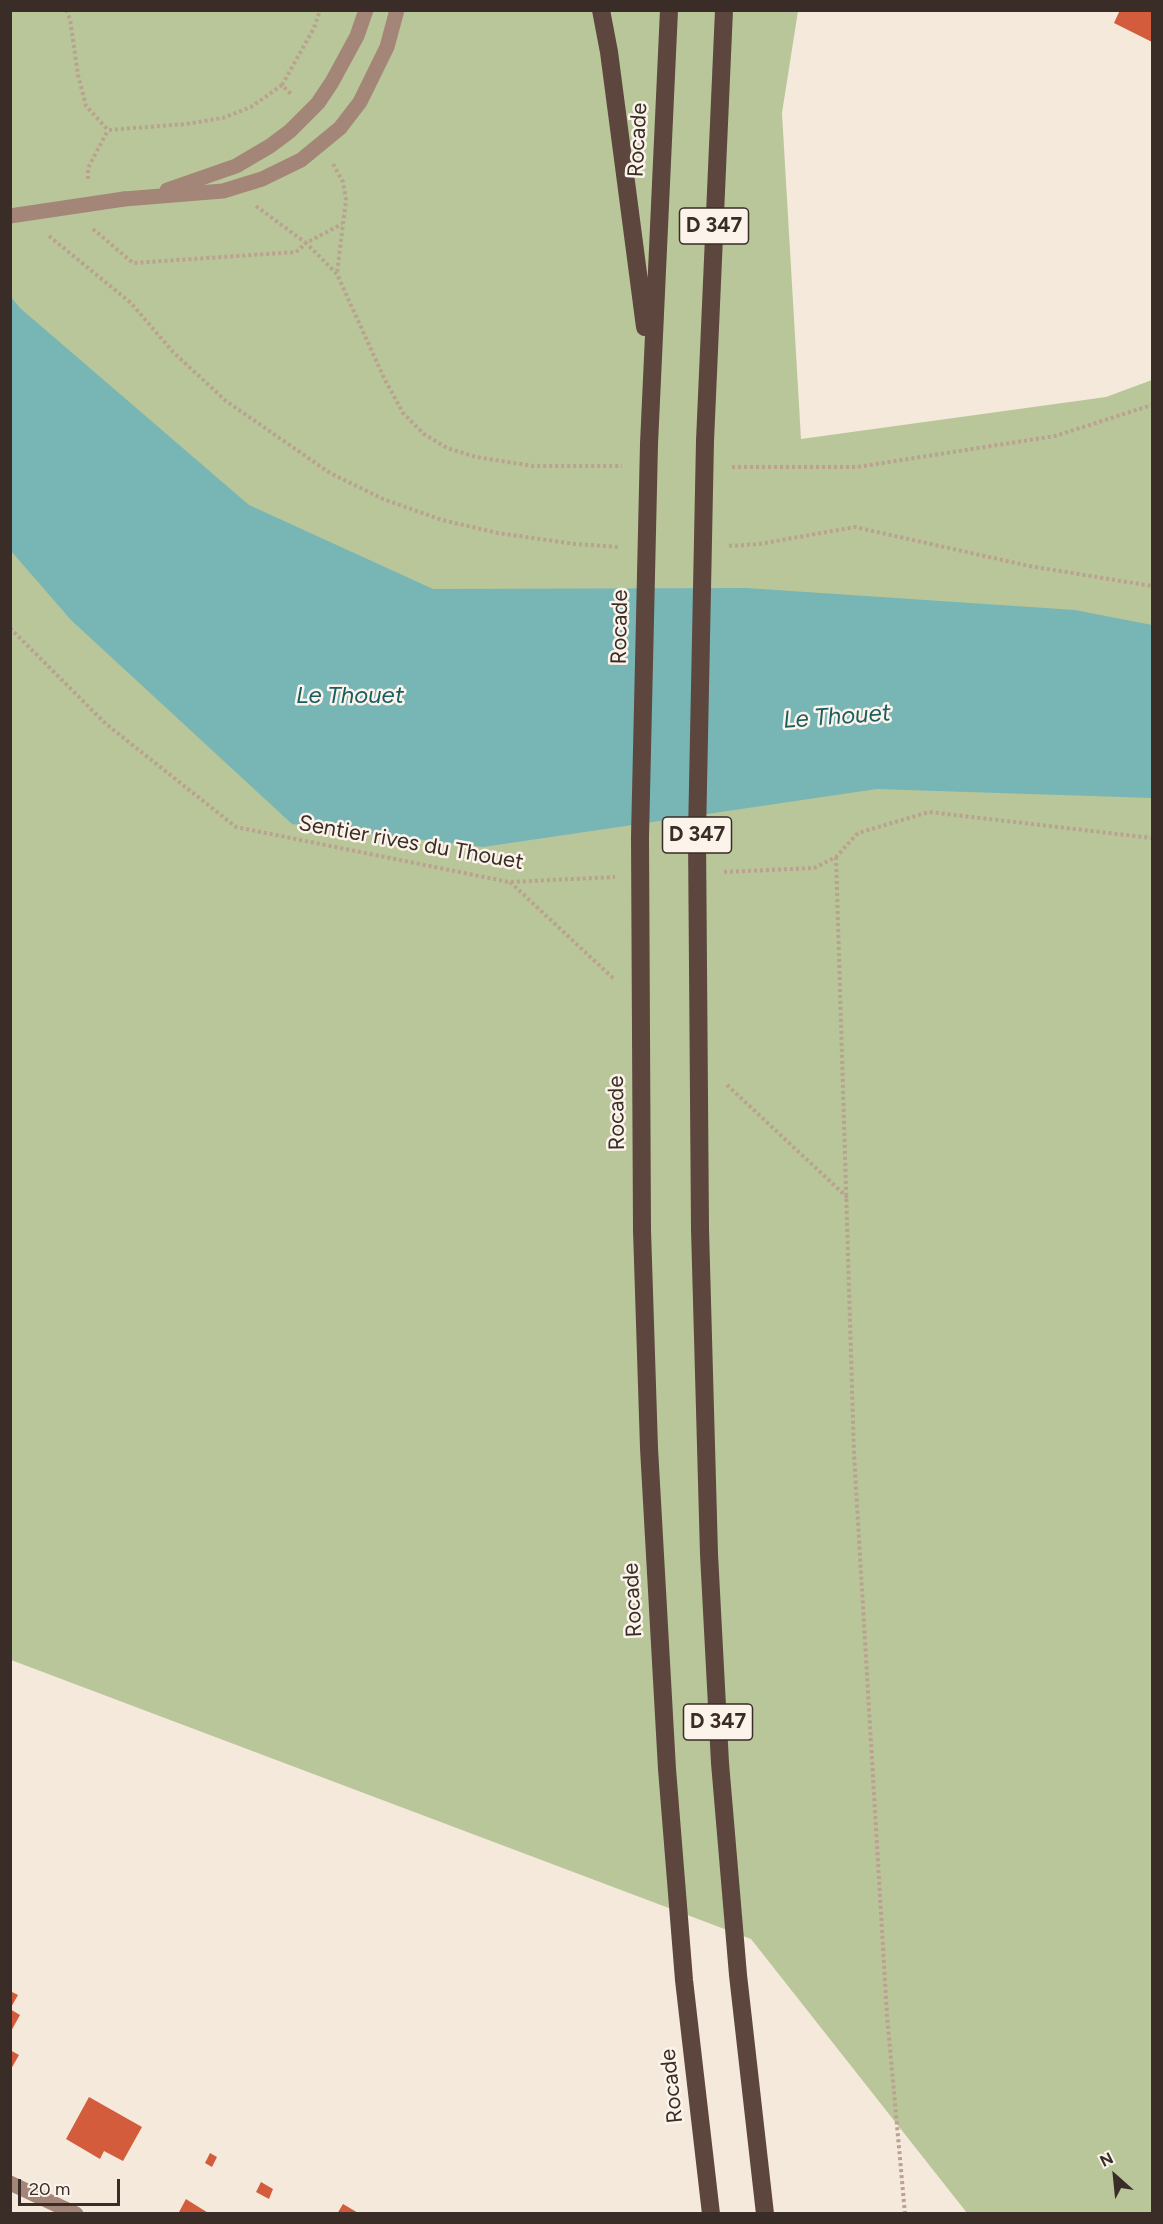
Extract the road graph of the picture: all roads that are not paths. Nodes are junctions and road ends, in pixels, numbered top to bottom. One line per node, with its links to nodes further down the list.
1 (366, 10): 6 (main road)
2 (397, 10): 6 (main road)
3 (601, 10): 8 (highway)
4 (669, 10): 8 (highway, Rocade / D 347)
5 (724, 10): 12 (highway, D 347, bridge)
6 (148, 197): 7 (main road, bridge)
7 (10, 216)
8 (651, 370): 11 (highway, Rocade / D 347, bridge)
9 (10, 2183): 10 (main road)
10 (76, 2214)
11 (711, 2214)
12 (765, 2214)

